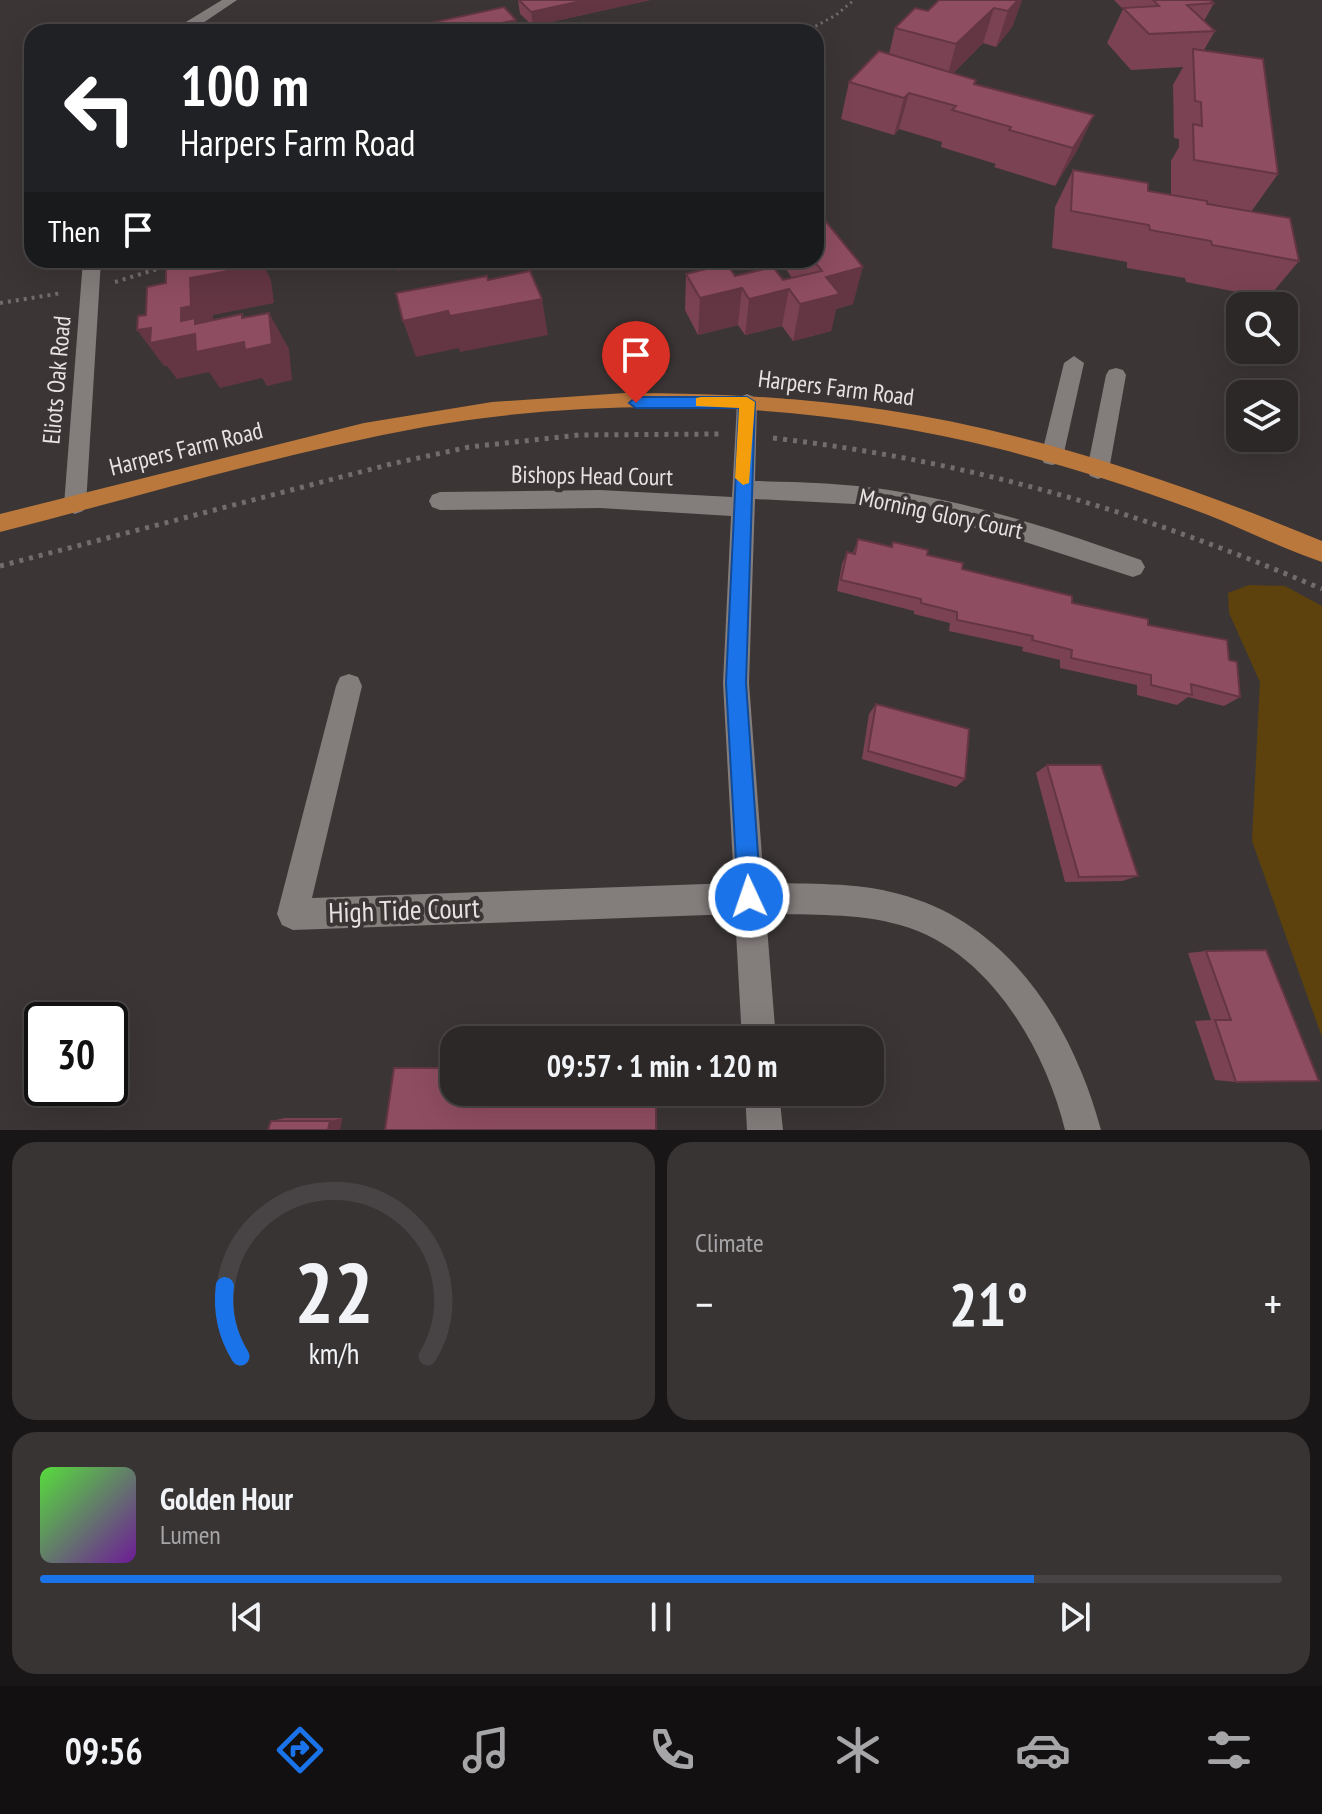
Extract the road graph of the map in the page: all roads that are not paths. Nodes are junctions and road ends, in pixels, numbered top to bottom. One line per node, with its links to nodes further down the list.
1 (220, 0): 3 (street)
2 (231, 0): 4 (street)
3 (190, 24)
4 (193, 24)
5 (91, 268): 13 (street, Eliots Oak Road)
6 (1074, 363): 9 (street)
7 (1116, 375): 10 (street)
8 (747, 402): 9 (main road, Harpers Farm Road); 11 (street); 13 (main road, Harpers Farm Road)
9 (1052, 457): 10 (main road, Harpers Farm Road)
10 (1098, 470): 15 (main road, Harpers Farm Road)
11 (743, 498): 12 (street, Bishops Head Court); 16 (street, Morning Glory Court); 18 (street)
12 (440, 501)
13 (75, 505): 14 (main road, Harpers Farm Road)
14 (0, 523)
15 (1322, 552)
16 (1133, 567)
17 (349, 686): 18 (street, High Tide Court)
18 (749, 897): 19 (street); 22 (street)
19 (758, 1026)
20 (763, 1106): 21 (street)
21 (765, 1130)
22 (1083, 1130)

